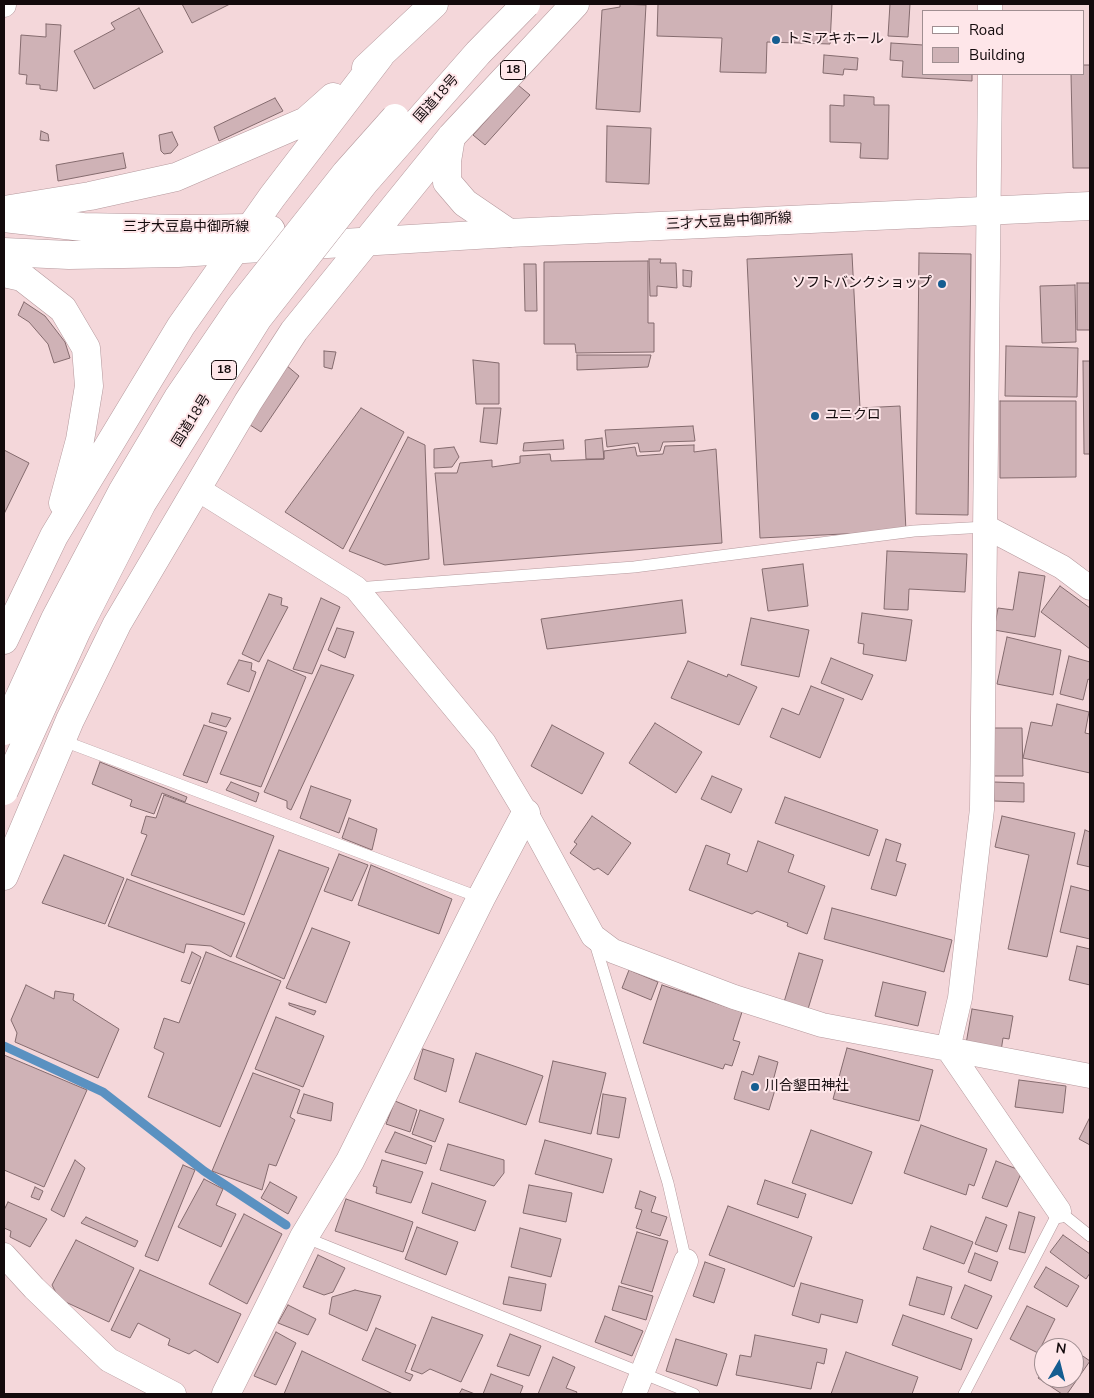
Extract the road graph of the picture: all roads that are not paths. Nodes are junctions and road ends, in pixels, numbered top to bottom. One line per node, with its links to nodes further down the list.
1 (434, 4): 5 (main road)
2 (500, 4): 26 (main road, 国道18号 / 18, bridge)
3 (526, 4): 28 (main road, 国道18号 / 18, bridge)
4 (575, 4): 7 (main road, 18)
5 (380, 56): 9 (main road); 12 (main road)
6 (990, 75): 10 (street)
7 (451, 137): 13 (main road); 14 (main road, 18)
8 (1090, 206): 10 (main road, 三才大豆島中御所線)
9 (4, 210)
10 (990, 210): 13 (main road, 三才大豆島中御所線); 19 (street)
11 (4, 218): 12 (main road, 三才大豆島中御所線)
12 (251, 228): 14 (main road, 三才大豆島中御所線); 15 (main road)
13 (509, 233): 14 (main road, 三才大豆島中御所線)
14 (367, 242): 15 (main road, 三才大豆島中御所線); 18 (main road, 18)
15 (235, 250): 16 (main road, 三才大豆島中御所線); 20 (main road)
16 (4, 252)
17 (4, 273): 20 (main road)
18 (196, 488): 23 (street); 27 (main road, 18)
19 (986, 527): 22 (street); 23 (lane); 33 (street)
20 (54, 536): 25 (main road)
21 (1090, 566): 22 (street)
22 (1062, 567): 24 (street)
23 (356, 588): 29 (street)
24 (1090, 588)
25 (4, 640)
26 (4, 731)
27 (61, 740): 30 (main road, 18); 31 (lane)
28 (4, 791)
29 (526, 813): 31 (main road); 32 (street)
30 (4, 876)
31 (481, 898): 37 (main road)
32 (592, 936): 33 (street); 39 (lane)
33 (948, 1049): 34 (street); 35 (street)
34 (1090, 1076)
35 (1059, 1211): 36 (lane); 44 (lane)
36 (1090, 1236)
37 (304, 1237): 40 (lane); 42 (main road)
38 (4, 1255): 41 (street)
39 (686, 1261): 40 (street)
40 (638, 1384): 43 (lane)
41 (174, 1394)
42 (226, 1394)
43 (694, 1394)
44 (964, 1394)

